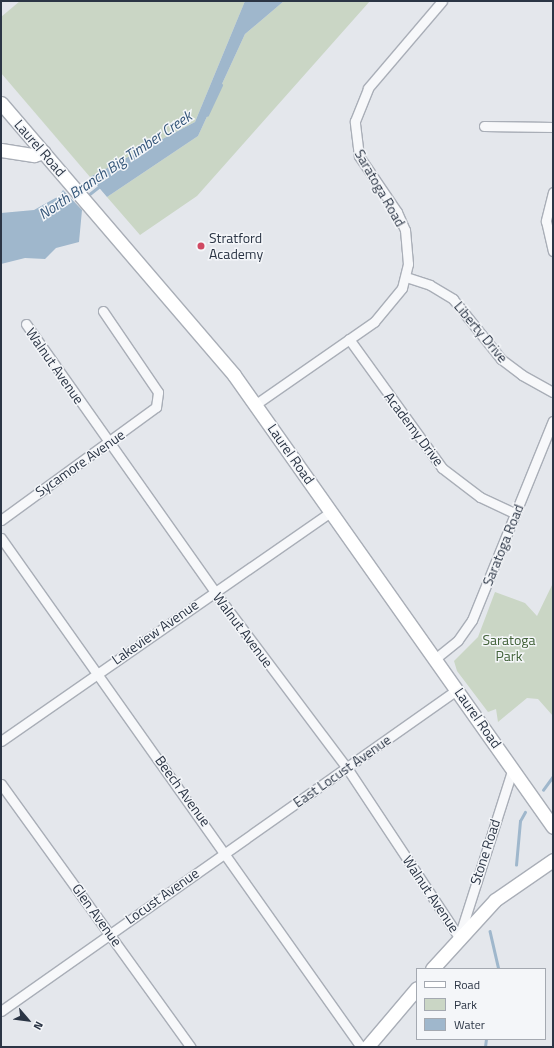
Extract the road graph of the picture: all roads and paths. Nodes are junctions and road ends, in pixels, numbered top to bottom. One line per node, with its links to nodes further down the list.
1 (442, 1): 9 (street, Saratoga Road)
2 (1, 103): 6 (main road, Laurel Road)
3 (484, 126): 4 (street)
4 (553, 127)
5 (1, 150): 6 (main road)
6 (44, 152): 14 (main road, Laurel Road)
7 (553, 192): 8 (street)
8 (553, 251)
9 (406, 277): 12 (street, Saratoga Road); 13 (street, Liberty Drive)
10 (103, 311): 16 (street, Sycamore Avenue)
11 (26, 324): 16 (street, Walnut Avenue)
12 (349, 339): 14 (street, Saratoga Road); 18 (street, Academy Drive)
13 (553, 392)
14 (256, 404): 17 (main road, Laurel Road)
15 (553, 421): 18 (street, Saratoga Road)
16 (109, 443): 19 (street, Sycamore Avenue); 21 (street, Walnut Avenue)
17 (330, 512): 21 (street, Lakeview Avenue); 22 (main road, Laurel Road)
18 (516, 513): 22 (street, Saratoga Road)
19 (1, 520)
20 (1, 538): 23 (street, Beech Avenue)
21 (214, 591): 23 (street, Lakeview Avenue); 26 (street, Walnut Avenue)
22 (436, 658): 24 (main road, Laurel Road)
23 (97, 673): 25 (street, Lakeview Avenue); 30 (street, Beech Avenue)
24 (458, 689): 26 (street, East Locust Avenue); 27 (main road, Laurel Road)
25 (1, 741)
26 (347, 768): 30 (street, East Locust Avenue); 33 (street, Walnut Avenue)
27 (513, 768): 29 (main road, Laurel Road); 33 (street, Stone Road)
28 (1, 784): 32 (street, Glen Avenue)
29 (553, 827)
30 (225, 851): 32 (street, Locust Avenue); 38 (street, Beech Avenue)
31 (549, 862): 33 (main road, Stone Road)
32 (110, 933): 36 (street, Locust Avenue); 37 (street, Glen Avenue)
33 (460, 937): 34 (main road, Stone Road)
34 (433, 968)
35 (416, 989): 39 (main road)
36 (1, 1011)
37 (191, 1047)
38 (361, 1047)
39 (367, 1047)

